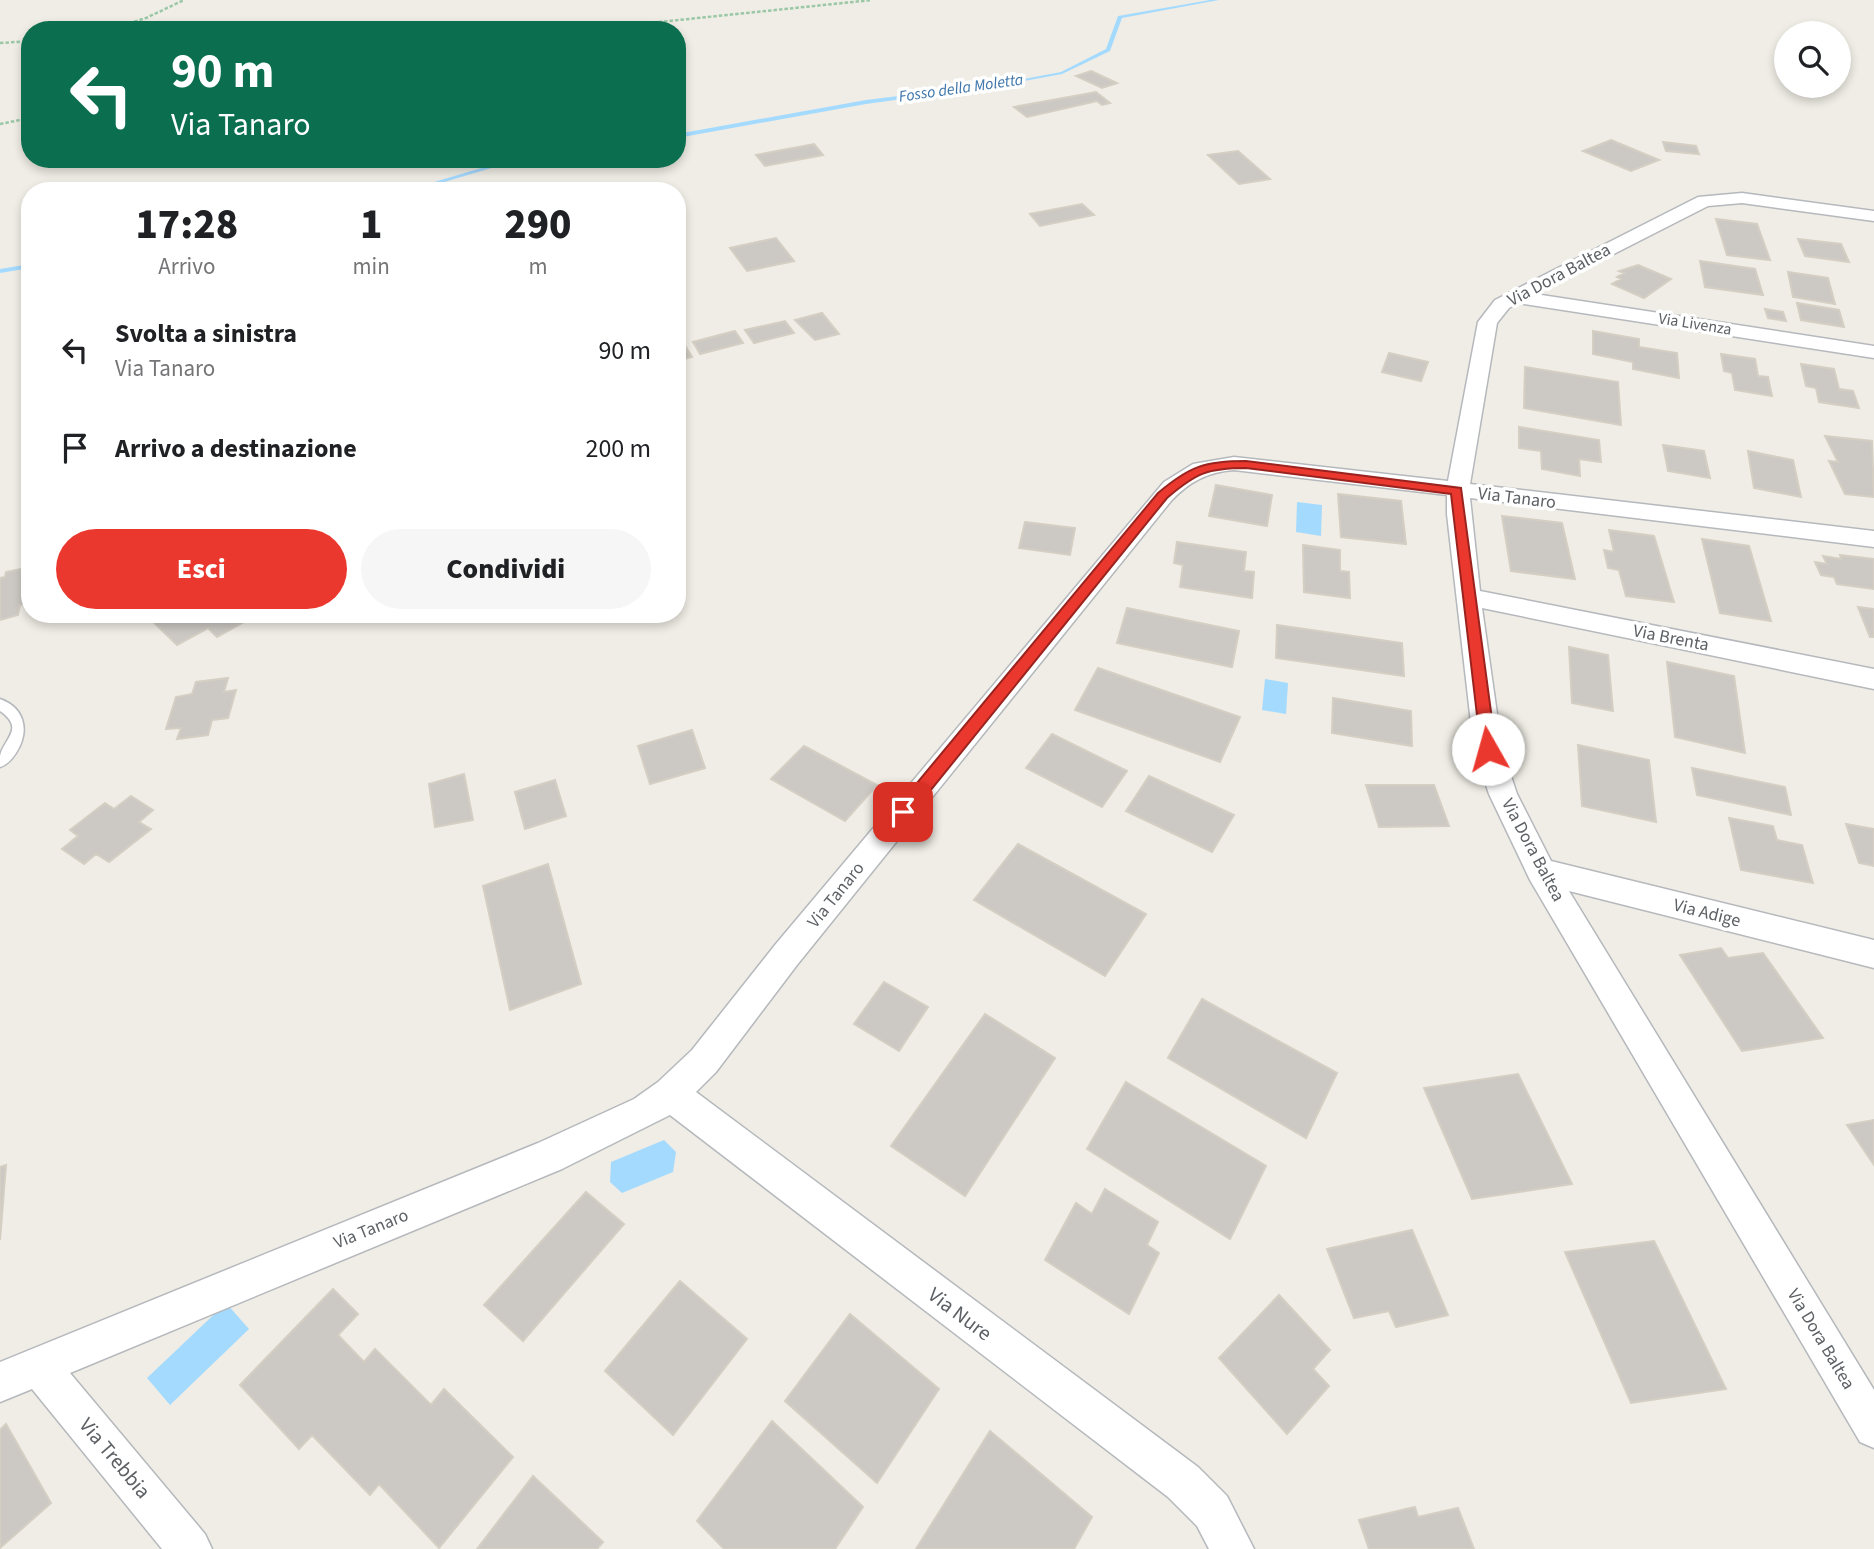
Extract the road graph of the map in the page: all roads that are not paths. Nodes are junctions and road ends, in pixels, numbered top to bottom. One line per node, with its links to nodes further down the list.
1 (1874, 216): 2 (street, Via Dora Baltea)
2 (1517, 297): 3 (street, Via Livenza); 4 (street, Via Dora Baltea)
3 (1874, 352)
4 (1457, 491): 5 (street, Via Tanaro); 6 (street, Via Dora Baltea); 12 (street, Via Tanaro)
5 (1874, 539)
6 (1469, 597): 7 (street, Via Brenta); 10 (street, Via Dora Baltea)
7 (1874, 680)
8 (0, 704): 9 (lane)
9 (0, 762)
10 (1541, 871): 11 (street, Via Adige); 15 (street, Via Dora Baltea)
11 (1874, 954)
12 (670, 1094): 13 (street, Via Tanaro); 17 (street, Via Nure)
13 (39, 1366): 14 (street, Via Tanaro); 16 (street, Via Trebbia)
14 (0, 1382)
15 (1874, 1427)
16 (190, 1549)
17 (1232, 1549)

